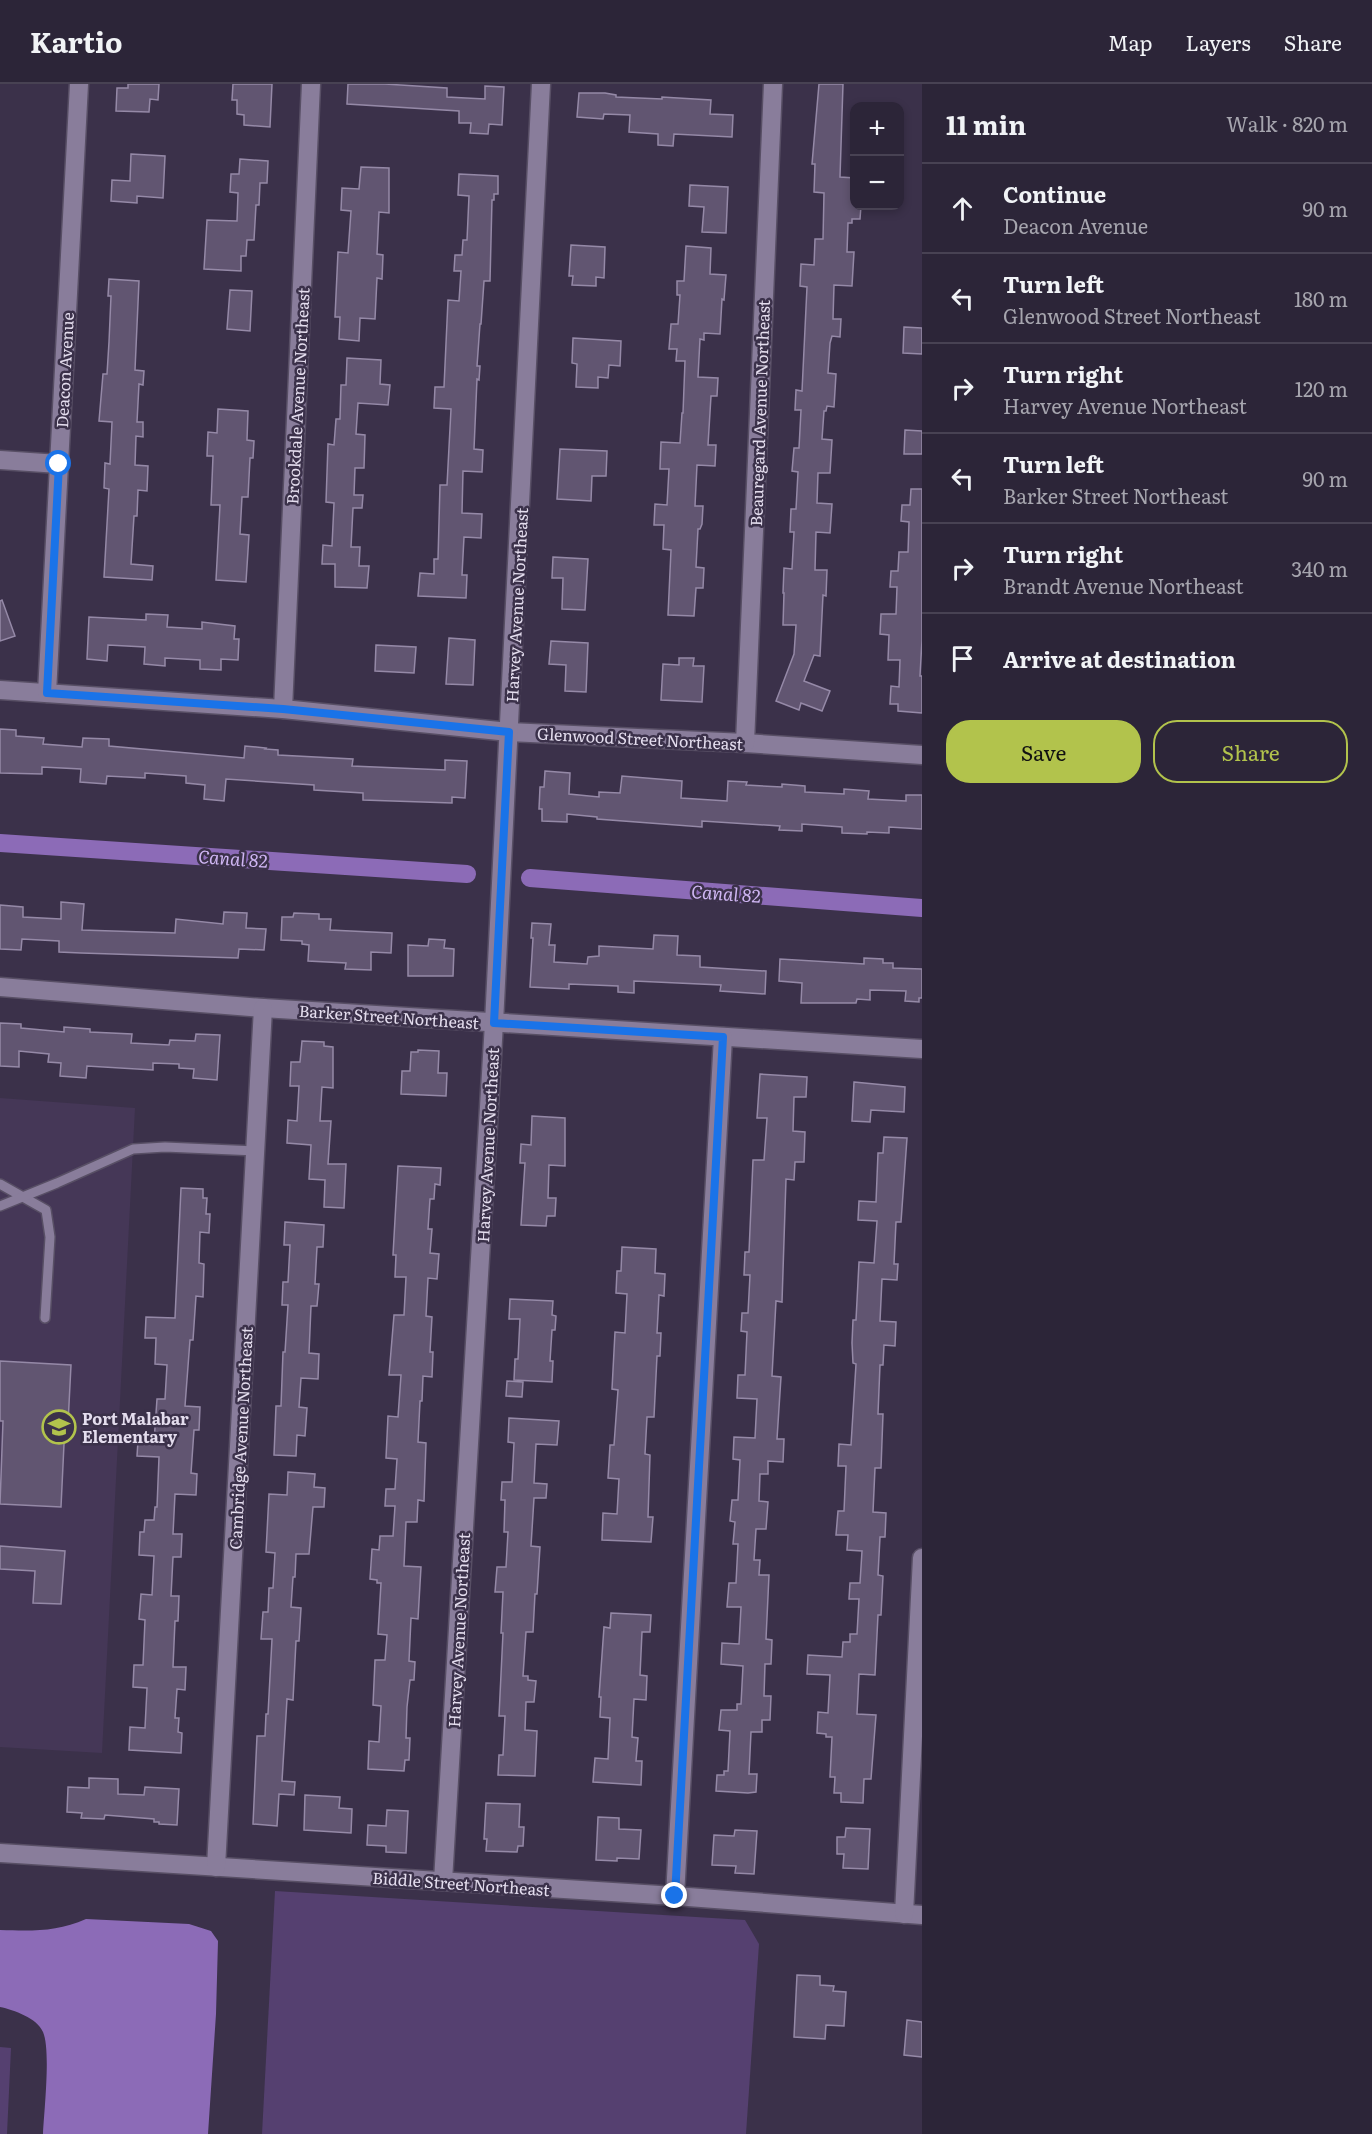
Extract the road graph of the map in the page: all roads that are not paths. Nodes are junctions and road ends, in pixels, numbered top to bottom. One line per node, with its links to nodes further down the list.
1 (79, 84): 6 (street, Deacon Avenue)
2 (311, 84): 9 (street, Brookdale Avenue Northeast)
3 (541, 84): 10 (street, Harvey Avenue Northeast)
4 (773, 84): 11 (street, Beauregard Avenue Northeast)
5 (0, 460): 6 (street)
6 (59, 464): 8 (street, Deacon Avenue)
7 (0, 690): 8 (street, Glenwood Street Northeast)
8 (47, 693): 9 (street, Glenwood Street Northeast)
9 (283, 709): 10 (street, Glenwood Street Northeast)
10 (509, 732): 11 (street, Glenwood Street Northeast); 15 (street, Harvey Avenue Northeast)
11 (745, 743): 12 (street, Glenwood Street Northeast)
12 (922, 755)
13 (0, 987): 14 (street, Barker Street Northeast)
14 (263, 1008): 15 (street, Barker Street Northeast); 18 (street, Cambridge Avenue Northeast)
15 (494, 1023): 16 (street, Barker Street Northeast); 26 (street, Harvey Avenue Northeast)
16 (723, 1037): 17 (street, Barker Street Northeast); 27 (street)
17 (922, 1049)
18 (256, 1151): 20 (lane); 25 (street, Cambridge Avenue Northeast)
19 (0, 1184): 20 (lane)
20 (24, 1197): 21 (lane); 22 (lane)
21 (0, 1206)
22 (45, 1318)
23 (922, 1558): 28 (street)
24 (0, 1853): 25 (street, Biddle Street Northeast)
25 (216, 1867): 26 (street, Biddle Street Northeast)
26 (443, 1881): 27 (street, Biddle Street Northeast)
27 (675, 1896): 28 (street, Biddle Street Northeast)
28 (913, 1915)

